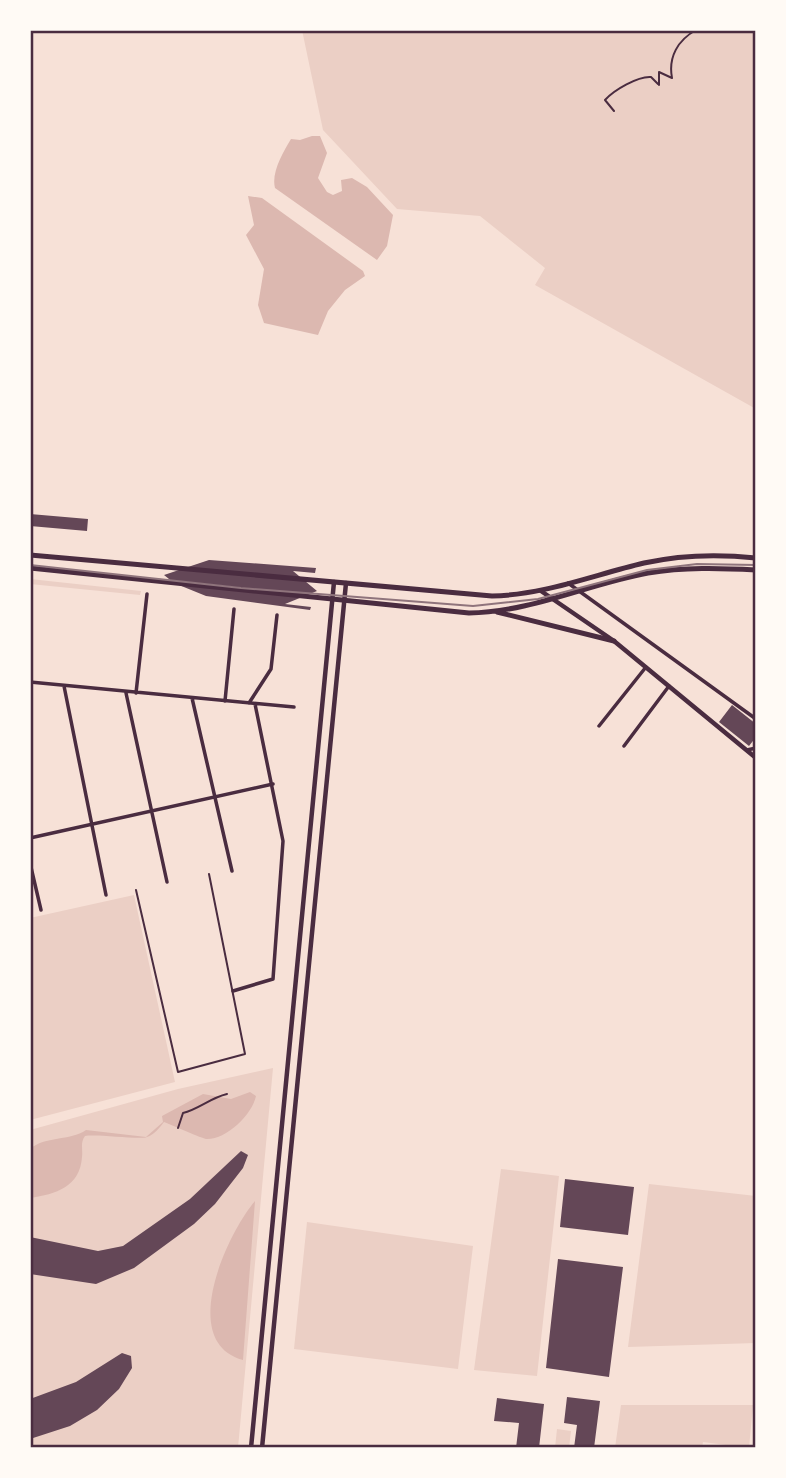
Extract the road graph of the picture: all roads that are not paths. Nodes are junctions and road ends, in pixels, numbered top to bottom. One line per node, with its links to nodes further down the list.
1 (30, 555): 5 (main road)
2 (756, 558): 7 (main road)
3 (30, 568): 12 (main road)
4 (756, 570): 9 (main road)
5 (334, 582): 6 (main road); 12 (street)
6 (346, 583): 8 (main road); 13 (street)
7 (567, 583): 8 (main road); 9 (street)
8 (540, 590): 11 (street)
9 (579, 592): 11 (main road); 28 (street)
10 (147, 594): 23 (street)
11 (555, 599): 15 (main road); 17 (street)
12 (332, 600): 13 (main road); 47 (street)
13 (344, 601): 15 (main road); 48 (street)
14 (234, 609): 25 (street)
15 (494, 611): 17 (main road)
16 (277, 615): 26 (street)
17 (614, 640): 18 (street)
18 (646, 667): 21 (street); 29 (street)
19 (30, 682): 20 (street)
20 (64, 686): 22 (street); 37 (street)
21 (669, 686): 30 (street); 32 (street)
22 (126, 692): 23 (street); 36 (street)
23 (136, 693): 24 (street)
24 (192, 698): 25 (street); 35 (street)
25 (225, 701): 26 (street)
26 (252, 703): 27 (street); 34 (street)
27 (294, 707)
28 (756, 719)
29 (599, 726)
30 (624, 746)
31 (756, 748): 32 (street)
32 (747, 750): 33 (street)
33 (756, 758)
34 (273, 784): 35 (street); 46 (street)
35 (213, 797): 36 (street); 40 (street)
36 (151, 811): 37 (street); 42 (street)
37 (92, 824): 38 (street); 44 (street)
38 (30, 838)
39 (30, 863): 45 (street)
40 (232, 871)
41 (209, 874): 46 (lane)
42 (167, 883)
43 (136, 890): 46 (lane)
44 (106, 895)
45 (41, 910)
46 (233, 991)
47 (251, 1448)
48 (262, 1448)

